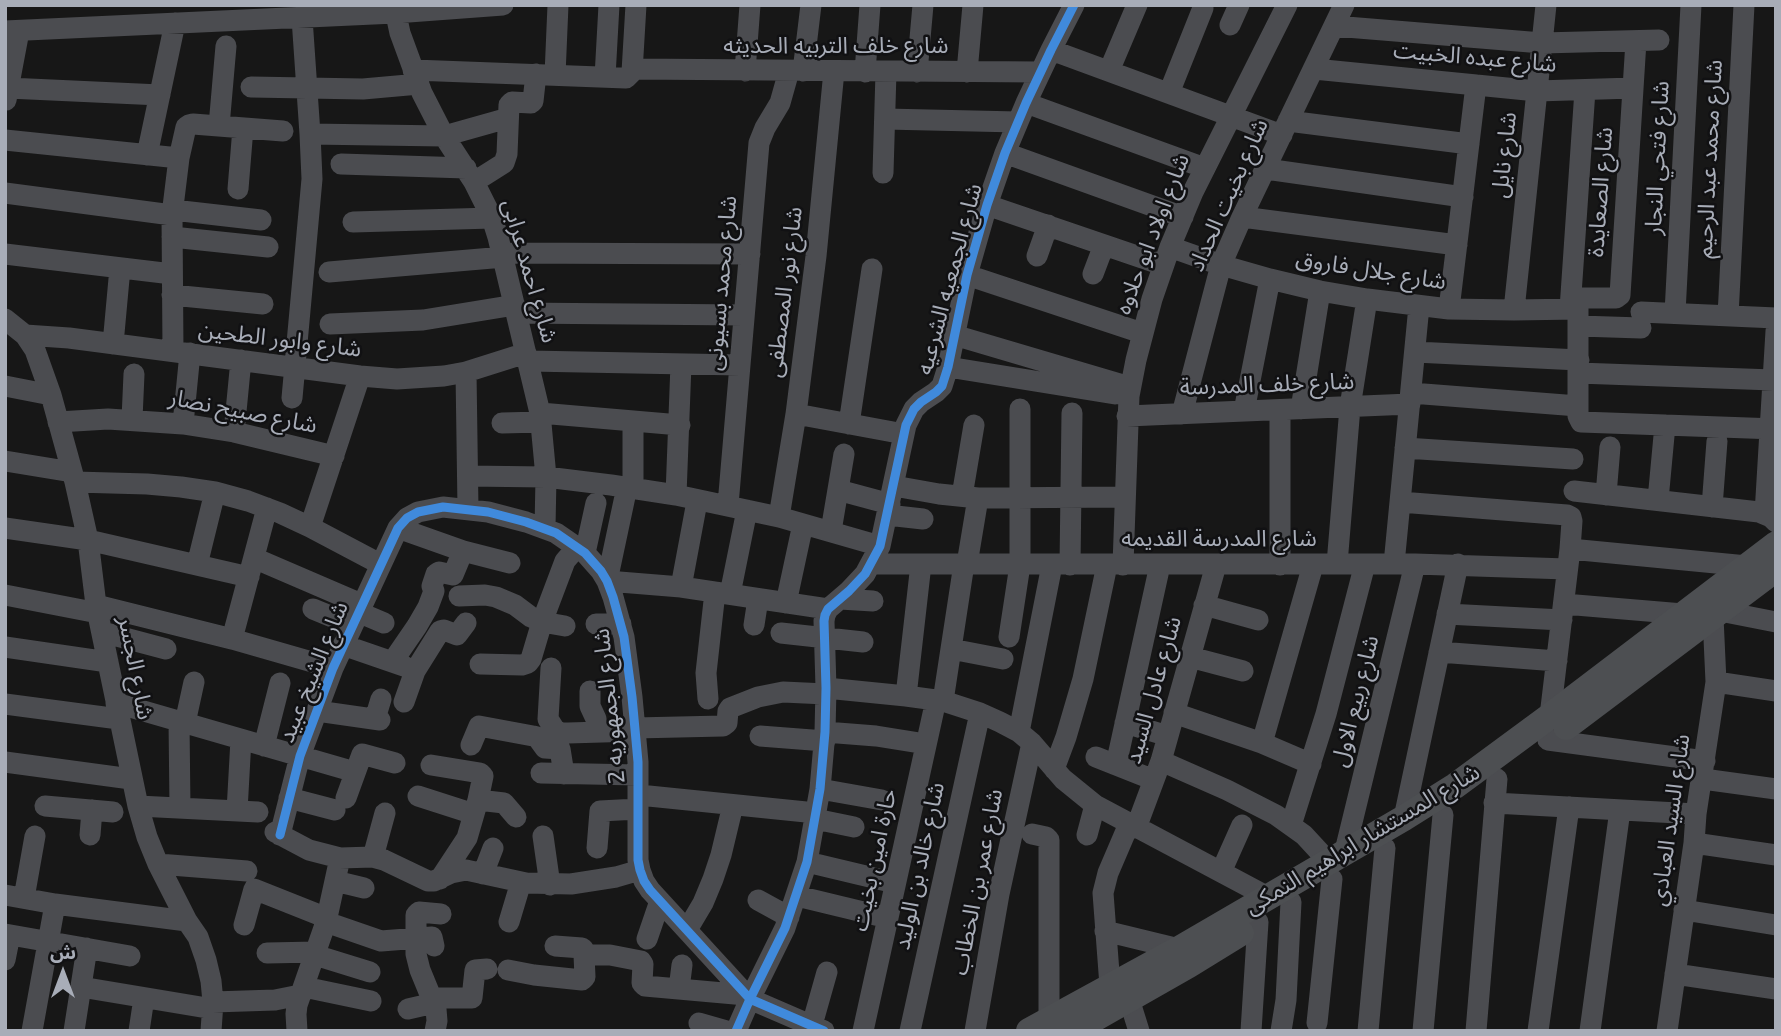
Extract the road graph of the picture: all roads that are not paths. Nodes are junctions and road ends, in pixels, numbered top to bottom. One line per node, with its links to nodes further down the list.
1 (503, 5): 19 (street)
2 (558, 5): 40 (street)
3 (609, 5): 42 (street)
4 (636, 5): 30 (street)
5 (750, 5): 32 (street)
6 (811, 5): 33 (street, شارع محمد بسيونى)
7 (870, 5): 36 (street)
8 (923, 5): 37 (street)
9 (972, 5): 38 (street)
10 (1074, 5): 29 (street, شارع الجمعيه الشرعيه)
11 (1137, 5): 35 (street)
12 (1239, 5): 22 (street)
13 (1287, 5): 53 (street, شارع اولاد ابو حلاوه)
14 (1344, 5): 23 (street, شارع بخيت الحداد)
15 (1546, 5): 27 (street, شارع نايل)
16 (1690, 5): 108 (street, شارع فتحي النجار)
17 (1744, 5): 110 (street, شارع محمد عبد الرحيم)
18 (1203, 8): 49 (street)
19 (395, 9): 20 (street); 41 (street, شارع احمد عرابى)
20 (302, 18): 21 (street); 46 (street)
21 (175, 23): 24 (street); 51 (street)
22 (1230, 25)
23 (1334, 26): 27 (street); 31 (street, شارع بخيت الحداد)
24 (12, 31): 50 (street)
25 (1659, 40): 26 (street)
26 (1636, 41): 27 (street); 45 (street, شارع الصعايدة)
27 (1542, 43): 48 (street, شارع نايل)
28 (226, 46): 56 (street)
29 (1051, 50): 35 (street); 39 (street, شارع الجمعيه الشرعيه)
30 (632, 69): 32 (street, شارع خلف التربيه الحديثه); 42 (street, شارع خلف التربيه الحديثه)
31 (1314, 69): 43 (street, شارع عبده الخبيت); 58 (street, شارع بخيت الحداد)
32 (745, 71): 33 (street, شارع خلف التربيه الحديثه)
33 (796, 71): 34 (street, شارع خلف التربيه الحديثه); 88 (street, شارع محمد بسيونى)
34 (834, 71): 36 (street, شارع خلف التربيه الحديثه); 144 (street, شارع نور المصطفى)
35 (1109, 71): 49 (street)
36 (875, 72): 37 (street, شارع خلف التربيه الحديثه); 55 (street)
37 (917, 72): 38 (street, شارع خلف التربيه الحديثه)
38 (967, 72): 39 (street, شارع خلف التربيه الحديثه)
39 (1040, 72): 52 (street, شارع الجمعيه الشرعيه)
40 (546, 75): 41 (street); 42 (street); 54 (street)
41 (416, 77): 46 (street); 61 (street, شارع احمد عرابى)
42 (605, 77)
43 (1476, 85): 48 (street, شارع عبده الخبيت); 63 (street)
44 (251, 87): 46 (street)
45 (1633, 88): 47 (street, شارع عبده الخبيت); 107 (street, شارع الصعايدة)
46 (307, 89): 60 (street)
47 (1585, 90): 48 (street, شارع عبده الخبيت); 107 (street)
48 (1537, 91): 106 (street, شارع نايل)
49 (1169, 93): 53 (street)
50 (7, 95): 51 (street)
51 (160, 95): 65 (street)
52 (1022, 112): 55 (street); 64 (street, شارع الجمعيه الشرعيه); 68 (street)
53 (1231, 116): 58 (street); 68 (street, شارع اولاد ابو حلاوه)
54 (508, 117): 61 (street); 71 (street)
55 (885, 119): 70 (street)
56 (219, 126): 57 (street); 66 (street)
57 (243, 128): 59 (street); 72 (street)
58 (1285, 128): 63 (street); 69 (street, شارع بخيت الحداد)
59 (283, 131)
60 (310, 134): 61 (street); 126 (street)
61 (444, 136): 71 (street, شارع احمد عرابى)
62 (5, 140): 65 (street)
63 (1469, 144): 74 (street)
64 (1005, 153): 75 (street, شارع الجمعيه الشرعيه); 77 (street)
65 (148, 155): 66 (street)
66 (179, 158): 76 (street)
67 (341, 164): 71 (street)
68 (1205, 168): 77 (street, شارع اولاد ابو حلاوه)
69 (1266, 169): 74 (street); 78 (street, شارع بخيت الحداد)
70 (883, 173)
71 (470, 175): 79 (street, شارع احمد عرابى)
72 (238, 189)
73 (5, 193): 76 (street)
74 (1462, 197): 85 (street)
75 (987, 205): 82 (street, شارع جلال فاروق); 97 (street, شارع الجمعيه الشرعيه)
76 (172, 213): 80 (street); 83 (street)
77 (1183, 217): 91 (street, شارع اولاد ابو حلاوه)
78 (1242, 217): 85 (street); 92 (street, شارع بخيت الحداد)
79 (492, 218): 81 (street); 89 (street, شارع احمد عرابى)
80 (261, 220)
81 (353, 222)
82 (1048, 225): 84 (street, شارع جلال فاروق); 90 (street)
83 (172, 237): 86 (street); 99 (street)
84 (1104, 245): 91 (street, شارع جلال فاروق); 96 (street)
85 (1457, 245): 105 (street)
86 (268, 247)
87 (5, 254): 93 (street)
88 (750, 254): 89 (street); 109 (street, شارع محمد بسيونى)
89 (503, 255): 95 (street); 104 (street, شارع احمد عرابى)
90 (1037, 256)
91 (1167, 256): 92 (street, شارع جلال فاروق); 115 (street, شارع اولاد ابو حلاوه)
92 (1221, 265): 98 (street, شارع جلال فاروق); 145 (street, شارع بخيت الحداد)
93 (120, 268): 99 (street); 118 (street)
94 (873, 269): 152 (street)
95 (330, 272)
96 (1093, 274)
97 (967, 275): 115 (street); 117 (street, شارع الجمعيه الشرعيه)
98 (1270, 279): 100 (street, شارع جلال فاروق); 142 (street)
99 (172, 285): 102 (street); 119 (street)
100 (1320, 291): 101 (street, شارع جلال فاروق); 140 (street)
101 (1367, 299): 103 (street, شارع جلال فاروق); 138 (street)
102 (263, 304)
103 (1419, 306): 105 (street, شارع جلال فاروق); 120 (street, شارع ربيع الاول)
104 (516, 309): 109 (street); 113 (street); 121 (street, شارع احمد عرابى)
105 (1449, 309): 106 (street, شارع جلال فاروق)
106 (1514, 310): 107 (street, شارع جلال فاروق)
107 (1573, 311): 108 (street); 125 (street)
108 (1675, 313): 110 (street)
109 (744, 315): 124 (street, شارع محمد بسيونى)
110 (1728, 316): 111 (street)
111 (1776, 318)
112 (5, 319): 116 (street, شارع الجسر)
113 (330, 324)
114 (1776, 331): 128 (street)
115 (1142, 333): 136 (street, شارع اولاد ابو حلاوه)
116 (25, 335): 118 (street, شارع وابور الطحين); 133 (street, شارع الجسر)
117 (954, 335): 127 (street, شارع الجمعيه الشرعيه); 136 (street)
118 (113, 344): 119 (street, شارع وابور الطحين)
119 (181, 352): 122 (street, شارع وابور الطحين); 151 (street)
120 (1415, 352): 125 (street); 135 (street, شارع ربيع الاول)
121 (527, 357): 123 (street, شارع وابور الطحين); 129 (street, شارع وابور الطحين); 146 (street, شارع احمد عرابى)
122 (241, 360): 126 (street, شارع وابور الطحين); 157 (street)
123 (681, 364): 124 (street, شارع وابور الطحين); 153 (street)
124 (740, 365): 186 (street, شارع محمد بسيونى)
125 (1579, 366): 128 (street); 137 (street)
126 (294, 367): 131 (street, شارع وابور الطحين); 134 (street)
127 (948, 367): 136 (street); 158 (street, شارع الجمعيه الشرعيه)
128 (1774, 371): 156 (street)
129 (466, 372): 131 (street, شارع وابور الطحين); 166 (street)
130 (134, 374): 147 (street)
131 (360, 376): 163 (street)
132 (5, 386): 133 (street)
133 (51, 395): 149 (street, شارع الجسر)
134 (292, 398)
135 (1410, 399): 137 (street, شارع خلف المدرسة); 138 (street, شارع خلف المدرسة); 161 (street, شارع ربيع الاول)
136 (1129, 400): 145 (street, شارع خلف المدرسة); 178 (street, شارع اولاد ابو حلاوه)
137 (1578, 406): 155 (street)
138 (1350, 407): 140 (street, شارع خلف المدرسة); 207 (street)
139 (1020, 409): 176 (street)
140 (1301, 409): 141 (street, شارع خلف المدرسة)
141 (1280, 410): 142 (street, شارع خلف المدرسة); 217 (street)
142 (1244, 411): 145 (street, شارع خلف المدرسة)
143 (1072, 413): 177 (street, شارع عمر بن الخطاب)
144 (796, 414): 152 (street); 188 (street, شارع نور المصطفى)
145 (1182, 414)
146 (540, 417): 148 (street); 150 (street); 168 (street, شارع احمد عرابى)
147 (132, 419): 149 (street, شارع صبيح نصار); 151 (street, شارع صبيح نصار)
148 (633, 421): 153 (street); 169 (street)
149 (58, 422): 167 (street, شارع الجسر)
150 (502, 423)
151 (183, 424): 157 (street, شارع صبيح نصار)
152 (849, 424): 158 (street)
153 (680, 425): 173 (street)
154 (974, 425): 175 (street, حارة امين بخيت)
155 (1665, 425): 156 (street); 179 (street)
156 (1773, 429): 189 (street)
157 (234, 432): 163 (street, شارع صبيح نصار)
158 (904, 434): 180 (street, شارع الجمعيه الشرعيه)
159 (1717, 441): 183 (street)
160 (1610, 447): 174 (street)
161 (1405, 448): 164 (street); 181 (street, شارع ربيع الاول)
162 (844, 454): 170 (street)
163 (334, 456): 192 (street)
164 (1573, 459)
165 (5, 461): 167 (street)
166 (468, 476): 168 (street, شارع المدرسة القديمه); 187 (street)
167 (73, 477): 172 (street); 197 (street, شارع الجسر)
168 (546, 477): 169 (street, شارع المدرسة القديمه); 195 (street, شارع احمد عرابى)
169 (630, 488): 173 (street, شارع المدرسة القديمه); 222 (street)
170 (838, 490): 180 (street); 196 (street)
171 (1574, 491): 174 (street)
172 (215, 492): 185 (street); 211 (street)
173 (676, 495): 186 (street, شارع المدرسة القديمه)
174 (1606, 495): 179 (street)
175 (970, 497): 176 (street); 180 (street); 206 (street, حارة امين بخيت)
176 (1019, 497): 177 (street); 212 (street)
177 (1070, 497): 178 (street); 213 (street, شارع عمر بن الخطاب)
178 (1125, 497): 214 (street, شارع اولاد ابو حلاوه)
179 (1658, 500): 183 (street)
180 (890, 502): 190 (street); 201 (street, شارع الجمعيه الشرعيه)
181 (1400, 502): 202 (street); 209 (street, شارع ربيع الاول)
182 (596, 503): 199 (street)
183 (1712, 506): 189 (street)
184 (696, 507): 223 (street)
185 (267, 508): 192 (street); 220 (street)
186 (738, 508): 188 (street, شارع المدرسة القديمه); 224 (street, شارع محمد بسيونى)
187 (468, 509): 194 (street, شارع الجمهوريه 2); 195 (street, شارع الجمهوريه 2)
188 (779, 517): 191 (street, شارع المدرسة القديمه)
189 (1771, 518)
190 (923, 519)
191 (803, 524): 196 (street, شارع المدرسة القديمه); 229 (street)
192 (310, 527): 204 (street)
193 (5, 528): 197 (street)
194 (397, 528): 200 (street); 204 (street, شارع الشيخ عبيد)
195 (545, 528): 199 (street, شارع الجمهوريه 2)
196 (831, 531): 201 (street, شارع المدرسة القديمه)
197 (88, 540): 211 (street); 238 (street, شارع الجسر)
198 (1776, 544): 219 (main road, شارع المستشار ابراهيم النمكى)
199 (581, 550): 222 (street, شارع الجمهوريه 2); 240 (street)
200 (463, 551): 203 (street); 258 (street)
201 (876, 555): 205 (street, شارع المدرسة القديمه); 230 (street, شارع الجمعيه الشرعيه)
202 (1568, 559): 210 (street, شارع المدرسة القديمه); 219 (street, شارع المدرسة القديمه); 233 (street)
203 (510, 563)
204 (380, 564): 234 (street, شارع الشيخ عبيد)
205 (921, 564): 206 (street, شارع المدرسة القديمه); 272 (street)
206 (965, 564): 212 (street, شارع المدرسة القديمه); 254 (street, حارة امين بخيت)
207 (1337, 564): 208 (street, شارع المدرسة القديمه); 218 (street, شارع المدرسة القديمه)
208 (1365, 564): 209 (street, شارع المدرسة القديمه); 300 (street)
209 (1405, 564): 210 (street, شارع المدرسة القديمه); 351 (street, شارع ربيع الاول)
210 (1458, 564): 235 (street)
211 (197, 565): 220 (street)
212 (1020, 565): 213 (street, شارع المدرسة القديمه); 247 (street)
213 (1061, 565): 214 (street, شارع المدرسة القديمه); 290 (street, شارع عمر بن الخطاب)
214 (1115, 565): 215 (street, شارع المدرسة القديمه); 303 (street, شارع اولاد ابو حلاوه)
215 (1160, 565): 216 (street, شارع المدرسة القديمه); 283 (street)
216 (1216, 565): 217 (street, شارع المدرسة القديمه); 231 (street, شارع عادل السيد)
217 (1280, 565): 218 (street, شارع المدرسة القديمه)
218 (1313, 565): 292 (street)
219 (1747, 566): 236 (main road, شارع المستشار ابراهيم النمكى)
220 (251, 568): 234 (street); 249 (street)
221 (1776, 569): 237 (main road, شارع المستشار ابراهيم النمكى)
222 (607, 581): 223 (street); 245 (street, شارع الجمهوريه 2)
223 (681, 587): 224 (street)
224 (723, 593): 227 (street); 273 (street, شارع محمد بسيونى)
225 (5, 595): 238 (street)
226 (459, 596): 240 (street)
227 (758, 599): 229 (street); 248 (street)
228 (873, 601): 230 (street)
229 (786, 603): 230 (street)
230 (834, 604): 248 (street)
231 (1204, 606): 239 (street); 256 (street, شارع عادل السيد)
232 (313, 609): 234 (street)
233 (1563, 612): 235 (street); 236 (street); 259 (street)
234 (357, 614): 242 (street); 251 (street, شارع الشيخ عبيد)
235 (1447, 614): 255 (street)
236 (1683, 614): 284 (main road, شارع المستشار ابراهيم النمكى)
237 (1716, 614): 241 (street); 267 (street, شارع السيد العبادي); 284 (main road, شارع المستشار ابراهيم النمكى)
238 (99, 616): 249 (street); 253 (street); 260 (street, شارع الجسر)
239 (1258, 620)
240 (542, 622): 246 (street); 261 (street)
241 (1776, 622)
242 (384, 623)
243 (466, 623): 264 (street)
244 (596, 624): 245 (street)
245 (621, 624): 285 (street, شارع الجمهوريه 2)
246 (565, 626)
247 (1009, 637)
248 (824, 638): 250 (street); 270 (street)
249 (232, 639): 262 (street)
250 (863, 642)
251 (343, 645): 258 (street); 262 (street, شارع الشيخ عبيد)
252 (5, 647): 260 (street)
253 (166, 649)
254 (951, 649): 257 (street); 274 (street, حارة امين بخيت)
255 (1439, 652): 259 (street); 332 (street)
256 (1190, 657): 265 (street); 281 (street, شارع عادل السيد)
257 (1003, 659)
258 (393, 661): 264 (street)
259 (1557, 661): 284 (street)
260 (108, 662): 277 (street, شارع الجسر)
261 (480, 664)
262 (333, 668): 278 (street, شارع الشيخ عبيد)
263 (551, 668): 286 (street)
264 (415, 671): 275 (street)
265 (1243, 671)
266 (194, 682): 282 (street)
267 (1716, 682): 271 (street); 304 (street, شارع السيد العبادي)
268 (280, 683): 295 (street)
269 (590, 691): 286 (street)
270 (826, 691): 272 (street); 285 (street); 289 (street)
271 (1776, 691)
272 (906, 696): 274 (street)
273 (708, 699)
274 (940, 701): 280 (street); 294 (street, حارة امين بخيت)
275 (404, 702)
276 (5, 704): 277 (street)
277 (118, 711): 282 (street, شارع الشيخ عبيد); 310 (street, شارع الجسر)
278 (317, 711): 279 (street); 296 (street, شارع الشيخ عبيد)
279 (379, 713)
280 (980, 713): 290 (street); 421 (street, شارع خالد بن الوليد)
281 (1174, 713): 288 (street, شارع عادل السيد); 292 (street)
282 (182, 722): 291 (street, شارع الشيخ عبيد); 325 (street)
283 (1125, 723): 288 (street); 302 (street)
284 (1549, 728): 304 (street); 313 (main road, شارع المستشار ابراهيم النمكى); 332 (main road, شارع المستشار ابراهيم النمكى)
285 (636, 729): 286 (street); 314 (street, شارع الجمهوريه 2)
286 (597, 732)
287 (760, 736): 289 (street)
288 (1168, 736): 306 (street, شارع عادل السيد)
289 (825, 737): 294 (street); 312 (street)
290 (1026, 738): 303 (street); 422 (street, شارع عمر بن الخطاب)
291 (241, 739): 295 (street, شارع الشيخ عبيد); 325 (street)
292 (1262, 743): 300 (street)
293 (471, 744): 309 (street)
294 (926, 744): 359 (street, حارة امين بخيت)
295 (264, 746): 296 (street, شارع الشيخ عبيد)
296 (300, 756): 307 (street); 316 (street, شارع الشيخ عبيد)
297 (1096, 757): 302 (street)
298 (5, 762): 305 (street)
299 (395, 763): 307 (street)
300 (1311, 764): 334 (street)
301 (431, 765): 322 (street)
302 (1116, 765): 306 (street)
303 (1054, 769): 321 (street)
304 (1704, 770): 311 (street); 328 (street, شارع السيد العبادي)
305 (70, 771): 310 (street); 324 (street)
306 (1157, 771): 334 (street); 335 (street, شارع عادل السيد)
307 (355, 772): 316 (street)
308 (541, 773): 309 (street)
309 (564, 774): 314 (street)
310 (131, 779): 320 (street, شارع الجسر)
311 (1776, 788)
312 (820, 789): 317 (street); 330 (street)
313 (1495, 791): 323 (street); 329 (main road, شارع المستشار ابراهيم النمكى); 429 (street)
314 (638, 793): 318 (street); 343 (street); 352 (street, شارع الجمهوريه 2)
315 (418, 796): 322 (street)
316 (289, 798): 348 (street, شارع الشيخ عبيد)
317 (882, 800)
318 (733, 805): 330 (street); 378 (street)
319 (45, 806): 324 (street)
320 (138, 806): 325 (street); 350 (street, شارع الجسر)
321 (1095, 806): 335 (street); 345 (street)
322 (476, 807): 331 (street); 357 (street)
323 (1569, 807): 326 (street); 430 (street)
324 (67, 808): 338 (street)
325 (180, 808)
326 (1620, 810): 328 (street); 431 (street)
327 (385, 813): 347 (street)
328 (1696, 814): 341 (street, شارع السيد العبادي)
329 (1443, 815): 344 (main road, شارع المستشار ابراهيم النمكى); 428 (street)
330 (816, 816): 336 (street); 349 (street)
331 (516, 817)
332 (1404, 818): 351 (main road, شارع المستشار ابراهيم النمكى)
333 (1242, 825): 354 (street)
334 (1291, 825): 351 (street)
335 (1133, 826): 345 (street, شارع عادل السيد); 354 (street)
336 (854, 827)
337 (1032, 834): 409 (street)
338 (90, 835)
339 (35, 836): 363 (street)
340 (543, 836): 360 (street)
341 (1694, 842): 346 (street); 368 (street, شارع السيد العبادي)
342 (493, 848): 355 (street)
343 (597, 848)
344 (1385, 848): 351 (main road, شارع المستشار ابراهيم النمكى); 427 (street)
345 (1116, 855): 379 (street, شارع عادل السيد)
346 (1776, 855)
347 (373, 857): 348 (street); 357 (street)
348 (340, 858): 358 (street)
349 (807, 862): 359 (street); 362 (street)
350 (158, 864): 353 (street); 373 (street, شارع الجسر)
351 (1335, 864): 364 (main road, شارع المستشار ابراهيم النمكى); 410 (street, شارع ربيع الاول)
352 (640, 870): 360 (street); 366 (street)
353 (247, 871)
354 (1221, 872): 364 (street)
355 (484, 874): 356 (street); 357 (street)
356 (518, 875): 360 (street); 374 (street)
357 (440, 879)
358 (335, 881): 361 (street); 372 (street)
359 (895, 883): 371 (street, حارة امين بخيت)
360 (550, 885)
361 (364, 888)
362 (797, 895): 370 (street); 371 (street)
363 (15, 896): 367 (street)
364 (1279, 899): 375 (main road, شارع المستشار ابراهيم النمكى); 390 (main road, شارع المستشار ابراهيم النمكى); 403 (street)
365 (758, 900): 370 (street)
366 (660, 901): 378 (street); 381 (street)
367 (55, 904): 373 (street); 382 (street)
368 (1684, 910): 377 (street); 395 (street, شارع السيد العبادي)
369 (441, 914): 383 (street)
370 (789, 917): 401 (street)
371 (888, 918): 420 (street, حارة امين بخيت)
372 (326, 920): 376 (street); 383 (street); 387 (street)
373 (187, 921): 406 (street, شارع الجسر)
374 (509, 922)
375 (1258, 922): 390 (main road, شارع المستشار ابراهيم النمكى); 425 (street)
376 (244, 925)
377 (1776, 925)
378 (687, 930): 401 (street)
379 (1105, 931): 390 (street); 400 (street, شارع عادل السيد)
380 (7, 934): 382 (street); 391 (street)
381 (647, 939)
382 (48, 942): 385 (street); 412 (street)
383 (425, 942): 405 (street)
384 (555, 946): 388 (street)
385 (87, 948): 389 (street); 396 (street)
386 (267, 953): 387 (street)
387 (316, 954): 393 (street); 399 (street)
388 (584, 955): 397 (street); 405 (street)
389 (130, 956)
390 (1184, 957): 400 (main road, شارع المستشار ابراهيم النمكى)
391 (5, 960)
392 (682, 965): 397 (street)
393 (370, 972)
394 (827, 972): 411 (street)
395 (1675, 974): 398 (street); 432 (street, شارع السيد العبادي)
396 (81, 987): 402 (street); 413 (street)
397 (679, 989): 401 (street)
398 (1776, 989)
399 (302, 991): 404 (street); 406 (street); 416 (street)
400 (1120, 993): 409 (main road, شارع المستشار ابراهيم النمكى); 423 (main road, شارع المستشار ابراهيم النمكى); 424 (street, شارع عادل السيد)
401 (748, 997): 411 (street); 419 (street)
402 (144, 998): 406 (street); 414 (street)
403 (1286, 1000): 410 (street); 426 (street)
404 (371, 1001)
405 (433, 1001): 407 (street); 417 (street)
406 (213, 1005): 415 (street, شارع الجسر)
407 (408, 1009)
408 (699, 1023): 418 (street)
409 (1039, 1025)
410 (1322, 1027)
411 (819, 1029)
412 (32, 1031)
413 (74, 1031)
414 (139, 1031)
415 (211, 1031)
416 (297, 1031)
417 (436, 1031)
418 (727, 1031)
419 (736, 1031)
420 (863, 1031)
421 (910, 1031)
422 (975, 1031)
423 (1073, 1031)
424 (1139, 1031)
425 (1251, 1031)
426 (1281, 1031)
427 (1368, 1031)
428 (1423, 1031)
429 (1476, 1031)
430 (1538, 1031)
431 (1590, 1031)
432 (1667, 1031)

